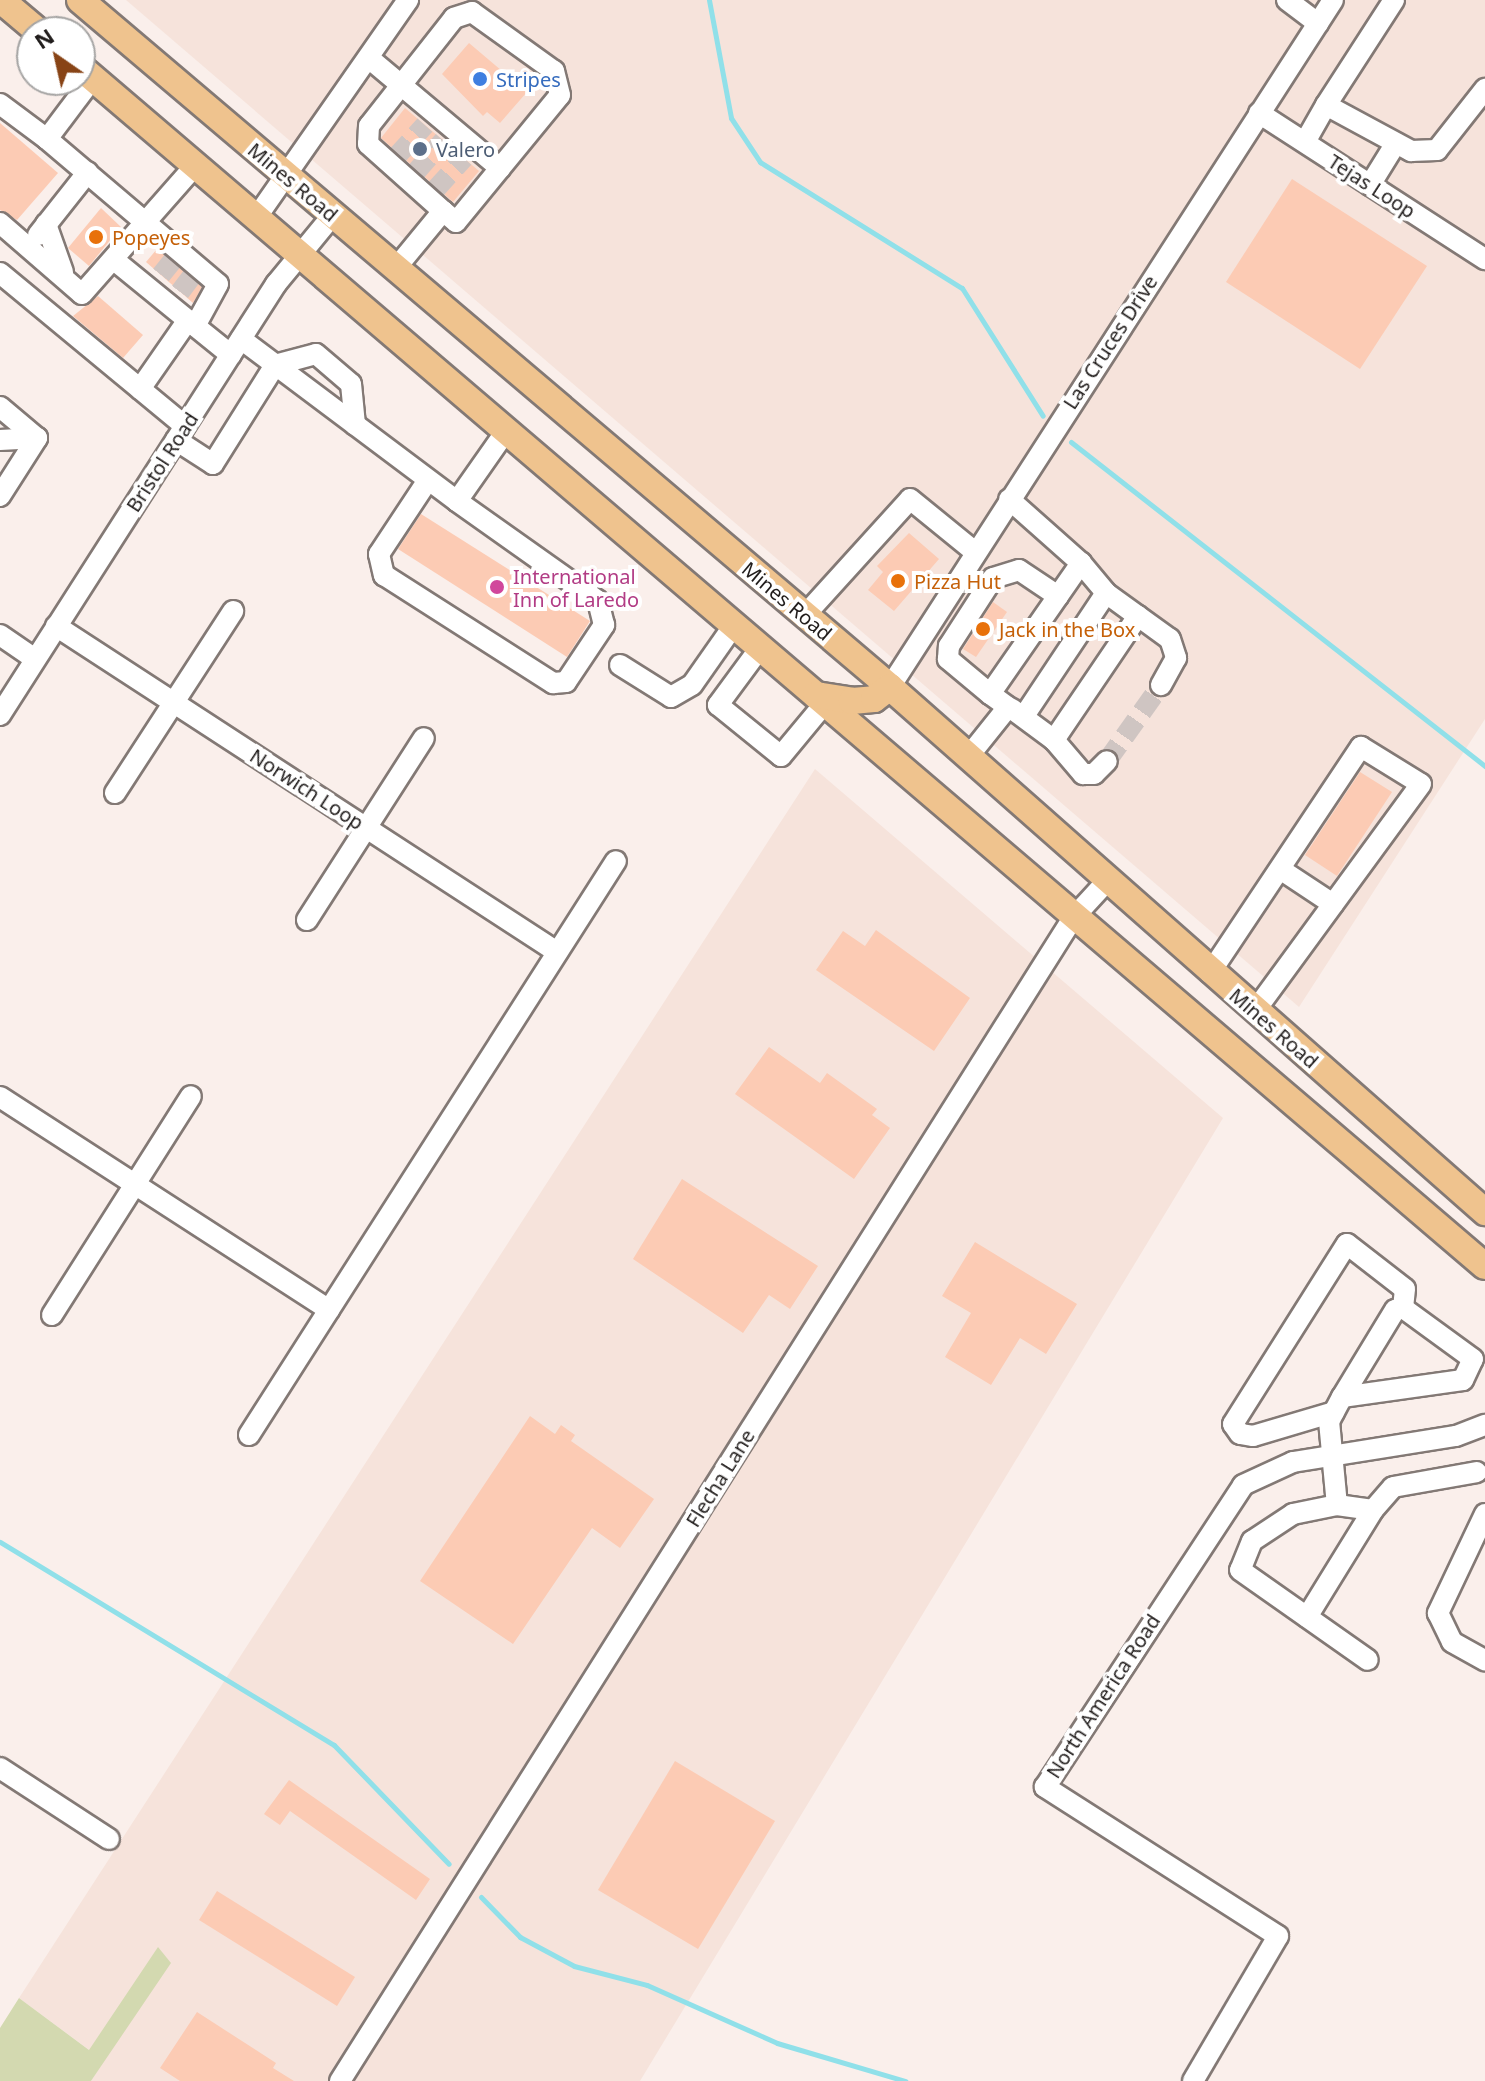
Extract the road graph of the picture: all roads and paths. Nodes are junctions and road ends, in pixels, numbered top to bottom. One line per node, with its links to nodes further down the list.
1 (1, 0): 7 (main road)
2 (80, 0): 23 (main road, Mines Road)
3 (408, 0): 9 (street)
4 (1287, 0): 8 (street)
5 (1333, 0): 8 (street, Las Cruces Drive)
6 (1394, 0): 15 (street)
7 (20, 16)
8 (1318, 23): 16 (street, Las Cruces Drive)
9 (370, 59): 11 (street); 23 (street)
10 (96, 81): 20 (main road)
11 (401, 85): 21 (street); 21 (street); 25 (street)
12 (1485, 89): 19 (street)
13 (73, 96): 17 (street)
14 (0, 104): 17 (street)
15 (1326, 105): 18 (street); 19 (street)
16 (1259, 113): 18 (street, Tejas Loop); 53 (street, Las Cruces Drive)
17 (47, 139): 22 (street)
18 (1305, 142): 24 (street, Tejas Loop)
19 (1396, 143): 24 (street)
20 (195, 166): 27 (street); 28 (main road)
21 (500, 168): 25 (street)
22 (88, 172): 27 (street); 30 (street)
23 (287, 178): 26 (main road, Mines Road); 28 (street)
24 (1370, 185): 33 (street, Tejas Loop)
25 (436, 200): 35 (street)
26 (332, 216): 32 (street, Bristol Road); 35 (main road, Mines Road)
27 (144, 218): 30 (street); 34 (street); 36 (street)
28 (256, 218): 32 (main road)
29 (0, 223): 31 (street)
30 (46, 224): 31 (street)
31 (28, 247): 39 (street)
32 (298, 254): 42 (street, Bristol Road); 47 (main road)
33 (1485, 259)
34 (114, 260): 36 (street); 39 (street)
35 (396, 268): 60 (main road, Mines Road)
36 (167, 269): 38 (street); 38 (street)
37 (0, 273): 40 (street)
38 (185, 285): 41 (street); 41 (street)
39 (82, 294): 40 (street)
40 (55, 318): 44 (street)
41 (191, 323): 42 (street); 44 (street)
42 (236, 347): 43 (street); 48 (street, Bristol Road)
43 (275, 365): 46 (street); 46 (street); 48 (street)
44 (140, 389): 48 (street)
45 (0, 407): 49 (street)
46 (355, 425): 51 (street)
47 (506, 431): 54 (street); 62 (main road)
48 (180, 433): 63 (street, Bristol Road)
49 (37, 438): 50 (street); 52 (street)
50 (0, 440)
51 (428, 480): 54 (street); 54 (street)
52 (0, 496)
53 (1009, 499): 55 (street, Las Cruces Drive); 56 (street)
54 (457, 501)
55 (975, 552): 60 (street); 69 (street, Las Cruces Drive)
56 (1081, 563): 57 (street); 58 (street)
57 (1106, 593): 61 (street); 73 (street)
58 (1058, 596): 70 (street); 70 (street)
59 (233, 611): 72 (street)
60 (805, 615): 69 (main road, Mines Road)
61 (1138, 616): 68 (street); 76 (street)
62 (734, 625): 65 (main road); 67 (street)
63 (56, 626): 66 (street, Bristol Road); 72 (street, Norwich Loop)
64 (0, 635): 66 (street)
65 (760, 648): 71 (main road); 71 (street)
66 (35, 659): 74 (street, Bristol Road)
67 (620, 665)
68 (1161, 685)
69 (890, 687): 71 (main road); 77 (main road, Mines Road)
70 (990, 694): 73 (street)
71 (820, 699): 85 (main road)
72 (174, 702): 79 (street); 80 (street, Norwich Loop)
73 (1016, 712): 76 (street); 77 (street)
74 (0, 715)
75 (424, 738): 80 (street)
76 (1054, 740): 78 (street)
77 (968, 757): 83 (main road, Mines Road)
78 (1107, 761)
79 (115, 793)
80 (366, 828): 86 (street); 87 (street, Norwich Loop)
81 (616, 861): 87 (street)
82 (1283, 871): 84 (street); 84 (street); 88 (street)
83 (1107, 881): 85 (street, Flecha Lane); 88 (main road, Mines Road)
84 (1333, 904): 89 (street)
85 (1073, 918): 94 (main road); 111 (street, Flecha Lane)
86 (307, 920)
87 (557, 952): 96 (street)
88 (1210, 973): 89 (main road, Mines Road)
89 (1255, 1011): 93 (main road, Mines Road)
90 (191, 1096): 92 (street)
91 (0, 1097): 92 (street)
92 (135, 1184): 96 (street); 97 (street)
93 (1485, 1212)
94 (1485, 1266)
95 (1403, 1308): 98 (street); 98 (street); 98 (street)
96 (329, 1310): 100 (street)
97 (52, 1315)
98 (1338, 1404): 101 (street)
99 (1485, 1425): 101 (street, North America Road)
100 (249, 1435)
101 (1331, 1455): 103 (street); 112 (street, North America Road)
102 (1477, 1472): 104 (street)
103 (1337, 1505): 104 (street); 106 (street)
104 (1373, 1510): 106 (street)
105 (1485, 1514): 108 (street)
106 (1307, 1617): 107 (street)
107 (1368, 1660)
108 (1485, 1660)
109 (0, 1768): 110 (street)
110 (109, 1839)
111 (340, 2081)
112 (1193, 2081)

